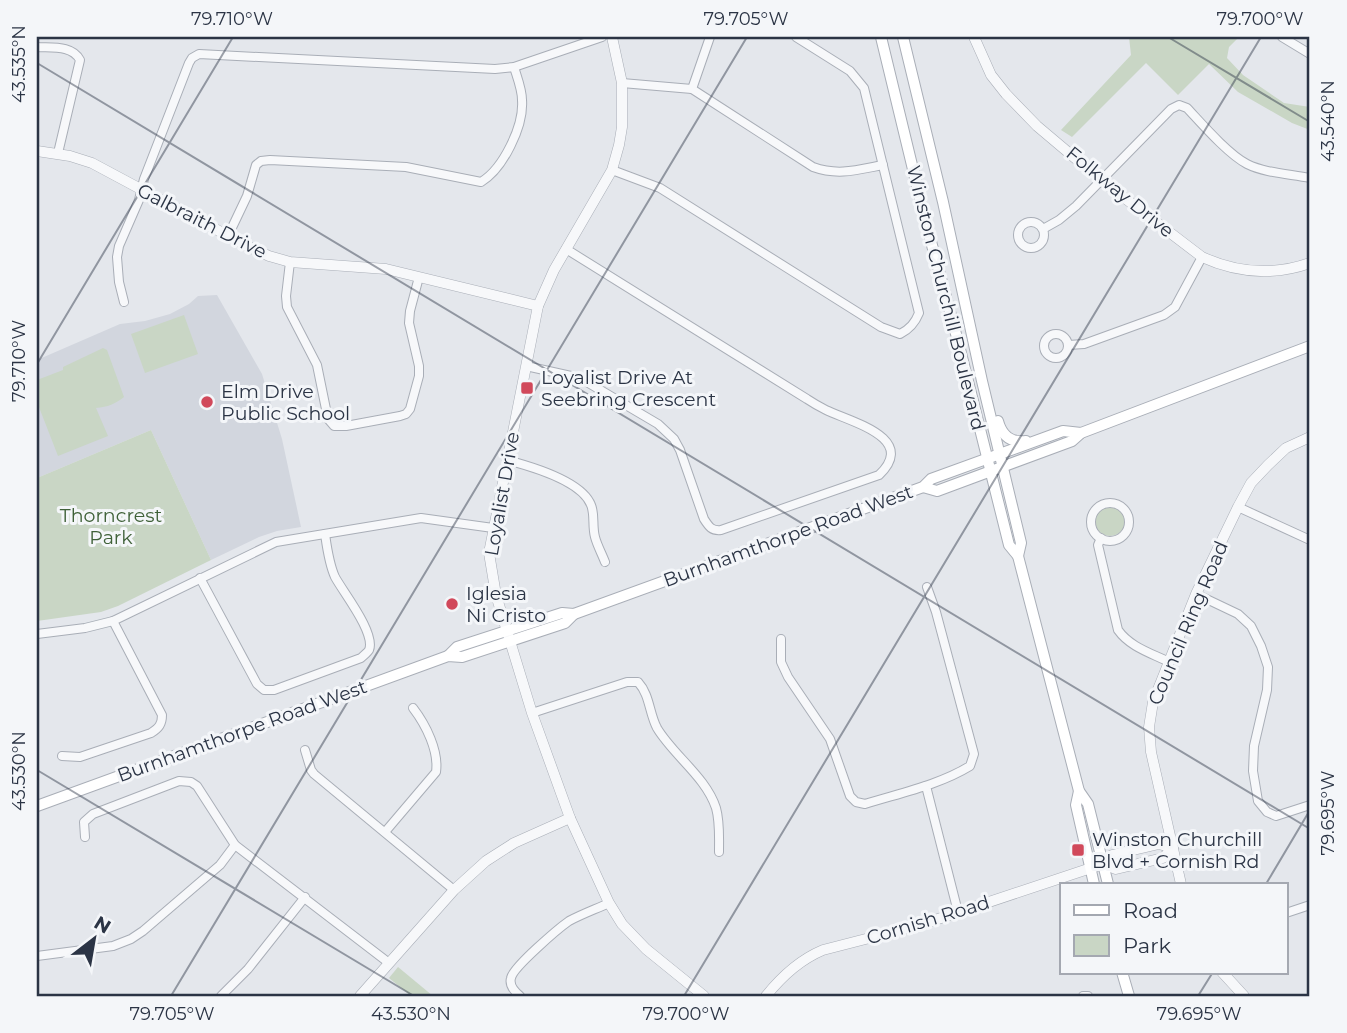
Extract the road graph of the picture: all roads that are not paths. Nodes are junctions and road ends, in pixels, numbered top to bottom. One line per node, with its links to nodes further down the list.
1 (602, 37): 11 (street)
2 (612, 37): 12 (street, Loyalist Drive)
3 (710, 37): 13 (street)
4 (796, 37): 16 (street)
5 (881, 37): 38 (main road, Winston Churchill Boulevard)
6 (903, 37): 33 (main road, Winston Churchill Boulevard)
7 (974, 37): 19 (street, Folkway Drive)
8 (1282, 37): 10 (street)
9 (37, 47): 15 (street)
10 (1310, 54)
11 (514, 67): 20 (street); 22 (street)
12 (622, 83): 13 (street); 17 (street, Loyalist Drive)
13 (692, 89): 16 (street)
14 (37, 151): 15 (street, Galbraith Drive)
15 (58, 153): 20 (street, Galbraith Drive)
16 (883, 165): 17 (street)
17 (612, 170): 23 (street, Loyalist Drive)
18 (1310, 178): 19 (street)
19 (1101, 180): 21 (street); 24 (street, Folkway Drive)
20 (141, 191): 22 (street, Galbraith Drive); 28 (street)
21 (1042, 229)
22 (228, 236): 25 (street, Galbraith Drive)
23 (566, 249): 29 (street, Loyalist Drive); 32 (street)
24 (1202, 257): 26 (street, Folkway Drive); 30 (street)
25 (290, 262): 27 (street, Galbraith Drive); 27 (street)
26 (1310, 263)
27 (419, 277): 29 (street, Galbraith Drive)
28 (124, 302)
29 (537, 306): 32 (street, Loyalist Drive)
30 (1068, 345)
31 (1310, 346): 35 (main road, Burnhamthorpe Road West)
32 (526, 366): 39 (street, Loyalist Drive)
33 (982, 381): 34 (main road); 37 (main road, Winston Churchill Boulevard)
34 (1062, 431): 35 (main road, Burnhamthorpe Road West); 37 (main road, Burnhamthorpe Road West)
35 (1081, 433): 40 (main road, Burnhamthorpe Road West)
36 (1310, 437): 43 (street, Council Ring Road)
37 (1000, 454): 38 (main road, Burnhamthorpe Road West); 40 (main road, Winston Churchill Boulevard)
38 (987, 458): 41 (main road, Winston Churchill Boulevard); 42 (main road, Burnhamthorpe Road West)
39 (507, 460): 44 (street, Loyalist Drive); 49 (street)
40 (1003, 467): 41 (main road, Burnhamthorpe Road West); 48 (main road, Winston Churchill Boulevard)
41 (990, 471): 42 (main road, Burnhamthorpe Road West); 48 (main road, Winston Churchill Boulevard)
42 (923, 487): 55 (main road, Burnhamthorpe Road West)
43 (1238, 507): 47 (street); 52 (street, Council Ring Road)
44 (493, 528): 45 (street); 55 (street, Loyalist Drive)
45 (325, 534): 50 (street); 50 (street)
46 (1101, 538): 46 (street); 57 (street)
47 (1310, 540)
48 (1018, 556): 63 (main road, Winston Churchill Boulevard)
49 (605, 562)
50 (200, 578): 53 (street)
51 (927, 587): 62 (street)
52 (1196, 594): 57 (street, Council Ring Road); 64 (street)
53 (113, 621): 54 (street); 61 (street)
54 (37, 634)
55 (507, 636): 59 (street, Loyalist Drive); 65 (main road, Burnhamthorpe Road West)
56 (781, 639): 62 (street)
57 (1168, 662): 70 (street, Council Ring Road)
58 (412, 708): 67 (street)
59 (532, 713): 66 (street, Loyalist Drive); 71 (street)
60 (305, 750): 67 (street)
61 (62, 756)
62 (926, 786): 81 (street)
63 (1079, 791): 72 (main road, Winston Churchill Boulevard); 73 (main road, Winston Churchill Boulevard)
64 (1310, 805)
65 (37, 806)
66 (570, 818): 77 (street); 79 (street, Loyalist Drive)
67 (384, 832): 77 (street)
68 (85, 837): 69 (street)
69 (236, 845): 78 (street); 83 (street)
70 (1172, 848): 72 (street, Cornish Road); 76 (street, Council Ring Road)
71 (719, 852)
72 (1103, 864): 73 (street, Cornish Road); 75 (main road, Winston Churchill Boulevard)
73 (1090, 868): 74 (main road, Winston Churchill Boulevard); 81 (street, Cornish Road)
74 (1094, 883)
75 (1108, 883)
76 (1181, 883)
77 (454, 890): 84 (street)
78 (304, 897): 84 (street); 87 (street)
79 (609, 903): 89 (street); 90 (street, Loyalist Drive)
80 (1310, 905): 82 (street)
81 (958, 912): 91 (street, Cornish Road)
82 (1288, 912)
83 (37, 956)
84 (389, 963): 88 (street)
85 (1123, 974): 92 (main road)
86 (1224, 974): 93 (street)
87 (220, 996)
88 (360, 996)
89 (520, 996)
90 (704, 996)
91 (766, 996)
92 (1129, 996)
93 (1244, 996)

